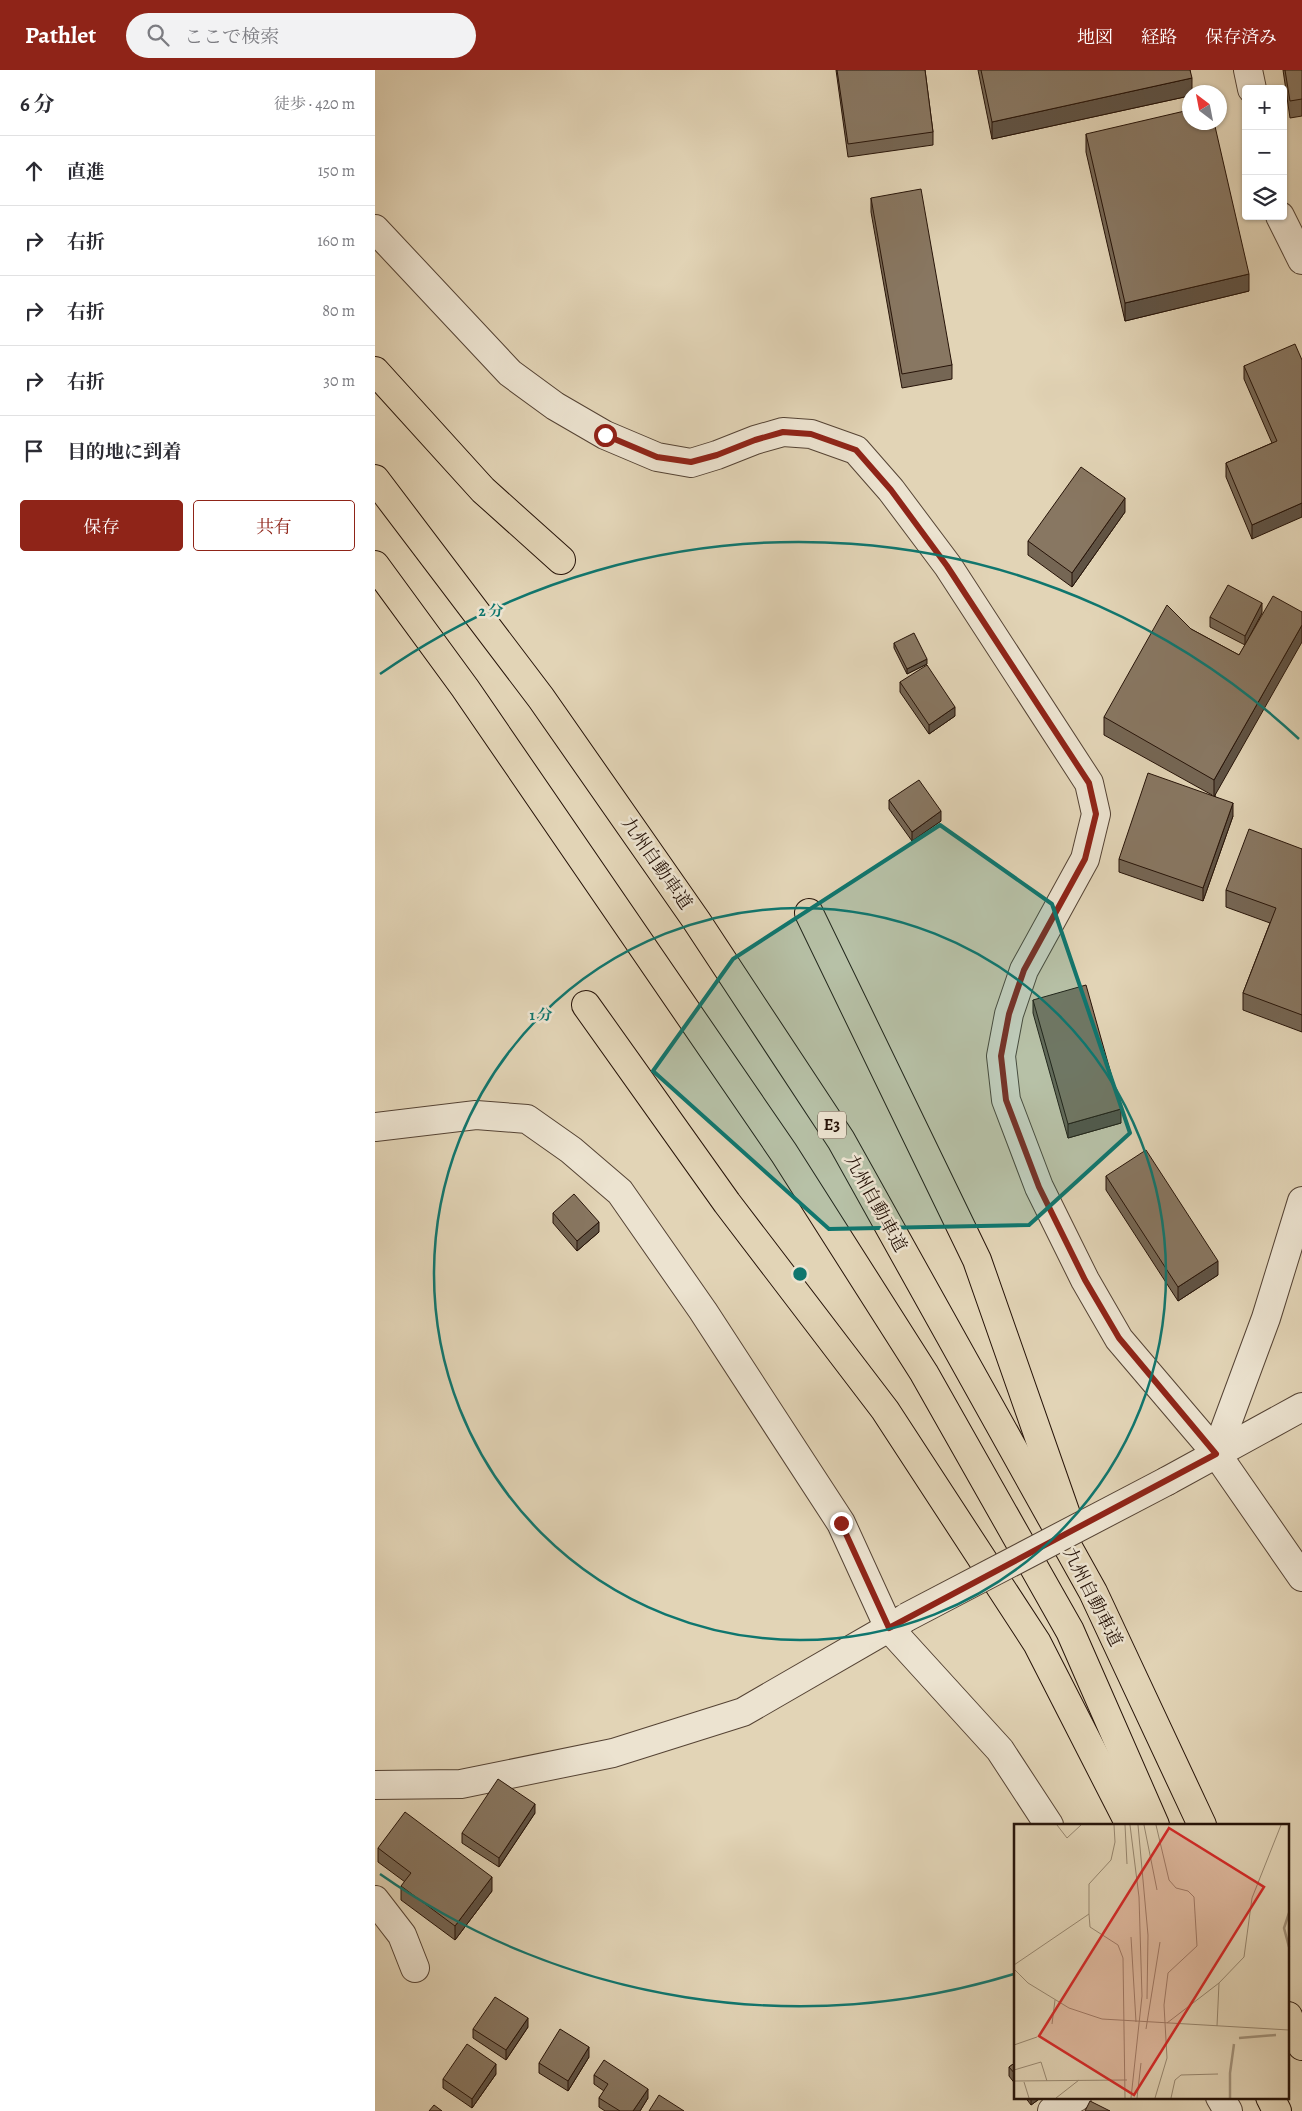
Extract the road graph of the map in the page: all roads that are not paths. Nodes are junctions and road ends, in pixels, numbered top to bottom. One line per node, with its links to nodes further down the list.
1 (1248, 70): 2 (street)
2 (1250, 85)
3 (1282, 220): 5 (street)
4 (375, 229): 15 (street)
5 (1302, 260)
6 (375, 371): 8 (highway)
7 (375, 479): 17 (highway, 九州自動車道 / E3)
8 (561, 560)
9 (375, 565): 22 (highway, 九州自動車道)
10 (809, 913): 17 (highway)
11 (586, 1006): 21 (highway)
12 (375, 1127): 18 (street)
13 (1302, 1200): 15 (street)
14 (1302, 1407): 15 (street)
15 (1216, 1454): 16 (street); 18 (street, bridge)
16 (1302, 1577)
17 (1093, 1592): 23 (highway, 九州自動車道 / E3)
18 (898, 1623): 19 (street); 20 (street)
19 (375, 1785)
20 (1048, 1824)
21 (1129, 1824)
22 (1155, 1824)
23 (1201, 1824)
24 (375, 1900): 25 (street)
25 (415, 1968)
26 (1289, 2018): 27 (highway)
27 (1302, 2046)
28 (1075, 2098): 32 (street)
29 (1221, 2098): 33 (street)
30 (1271, 2098): 34 (highway)
31 (1275, 2098): 34 (highway)
32 (1052, 2111)
33 (1228, 2111)
34 (1279, 2111)

